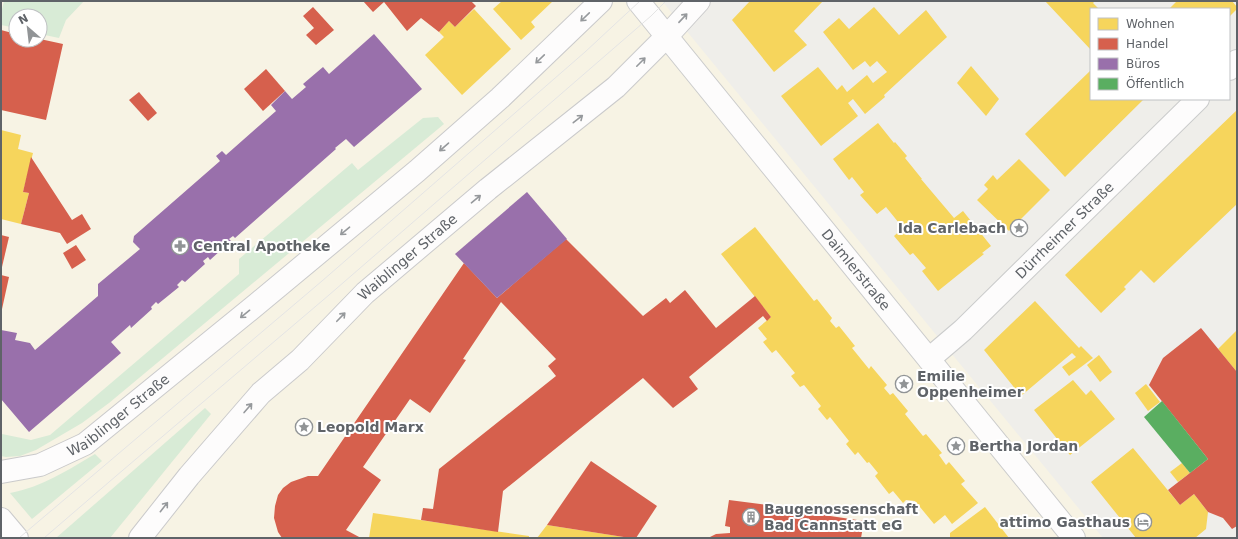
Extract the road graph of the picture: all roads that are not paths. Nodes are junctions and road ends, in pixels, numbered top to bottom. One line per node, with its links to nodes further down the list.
1 (601, 1): 7 (main road, Waiblinger Straße, one-way to 7)
2 (638, 1): 4 (main road, Daimlerstraße)
3 (699, 1): 4 (main road, Waiblinger Straße, one-way to 3)
4 (667, 36): 6 (main road, Daimlerstraße); 10 (main road, Waiblinger Straße, one-way to 4)
5 (1197, 100): 6 (main road, Dürrheimer Straße)
6 (929, 359): 11 (main road, Daimlerstraße)
7 (1, 472)
8 (1, 519): 9 (main road)
9 (17, 538)
10 (140, 538)
11 (1074, 538)

